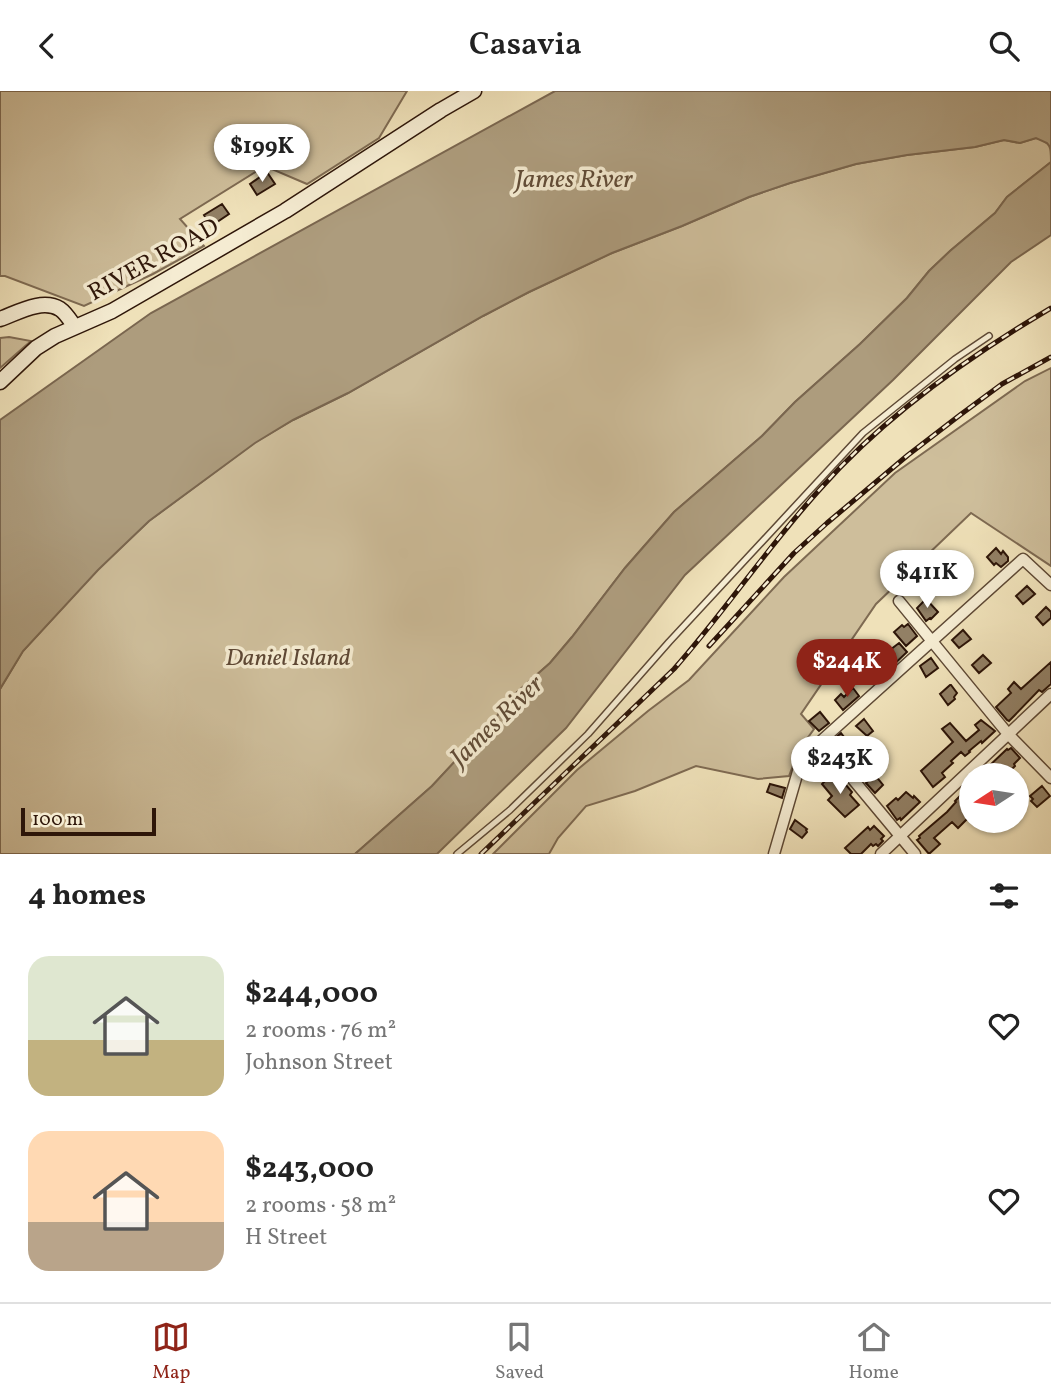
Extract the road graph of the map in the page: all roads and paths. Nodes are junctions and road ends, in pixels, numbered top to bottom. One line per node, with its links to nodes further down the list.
1 (474, 91): 3 (street, RIVER ROAD)
2 (0, 319): 3 (street)
3 (74, 326): 5 (street, RIVER ROAD)
4 (989, 336): 14 (lane)
5 (0, 382)
6 (1051, 585): 8 (street)
7 (899, 601): 8 (street)
8 (932, 643): 10 (street); 11 (street)
9 (1051, 694): 10 (street)
10 (1008, 734): 12 (street); 13 (street)
11 (821, 741): 13 (street); 15 (street)
12 (1051, 778)
13 (900, 836): 16 (street); 17 (street)
14 (457, 854)
15 (774, 854)
16 (881, 854)
17 (915, 854)

